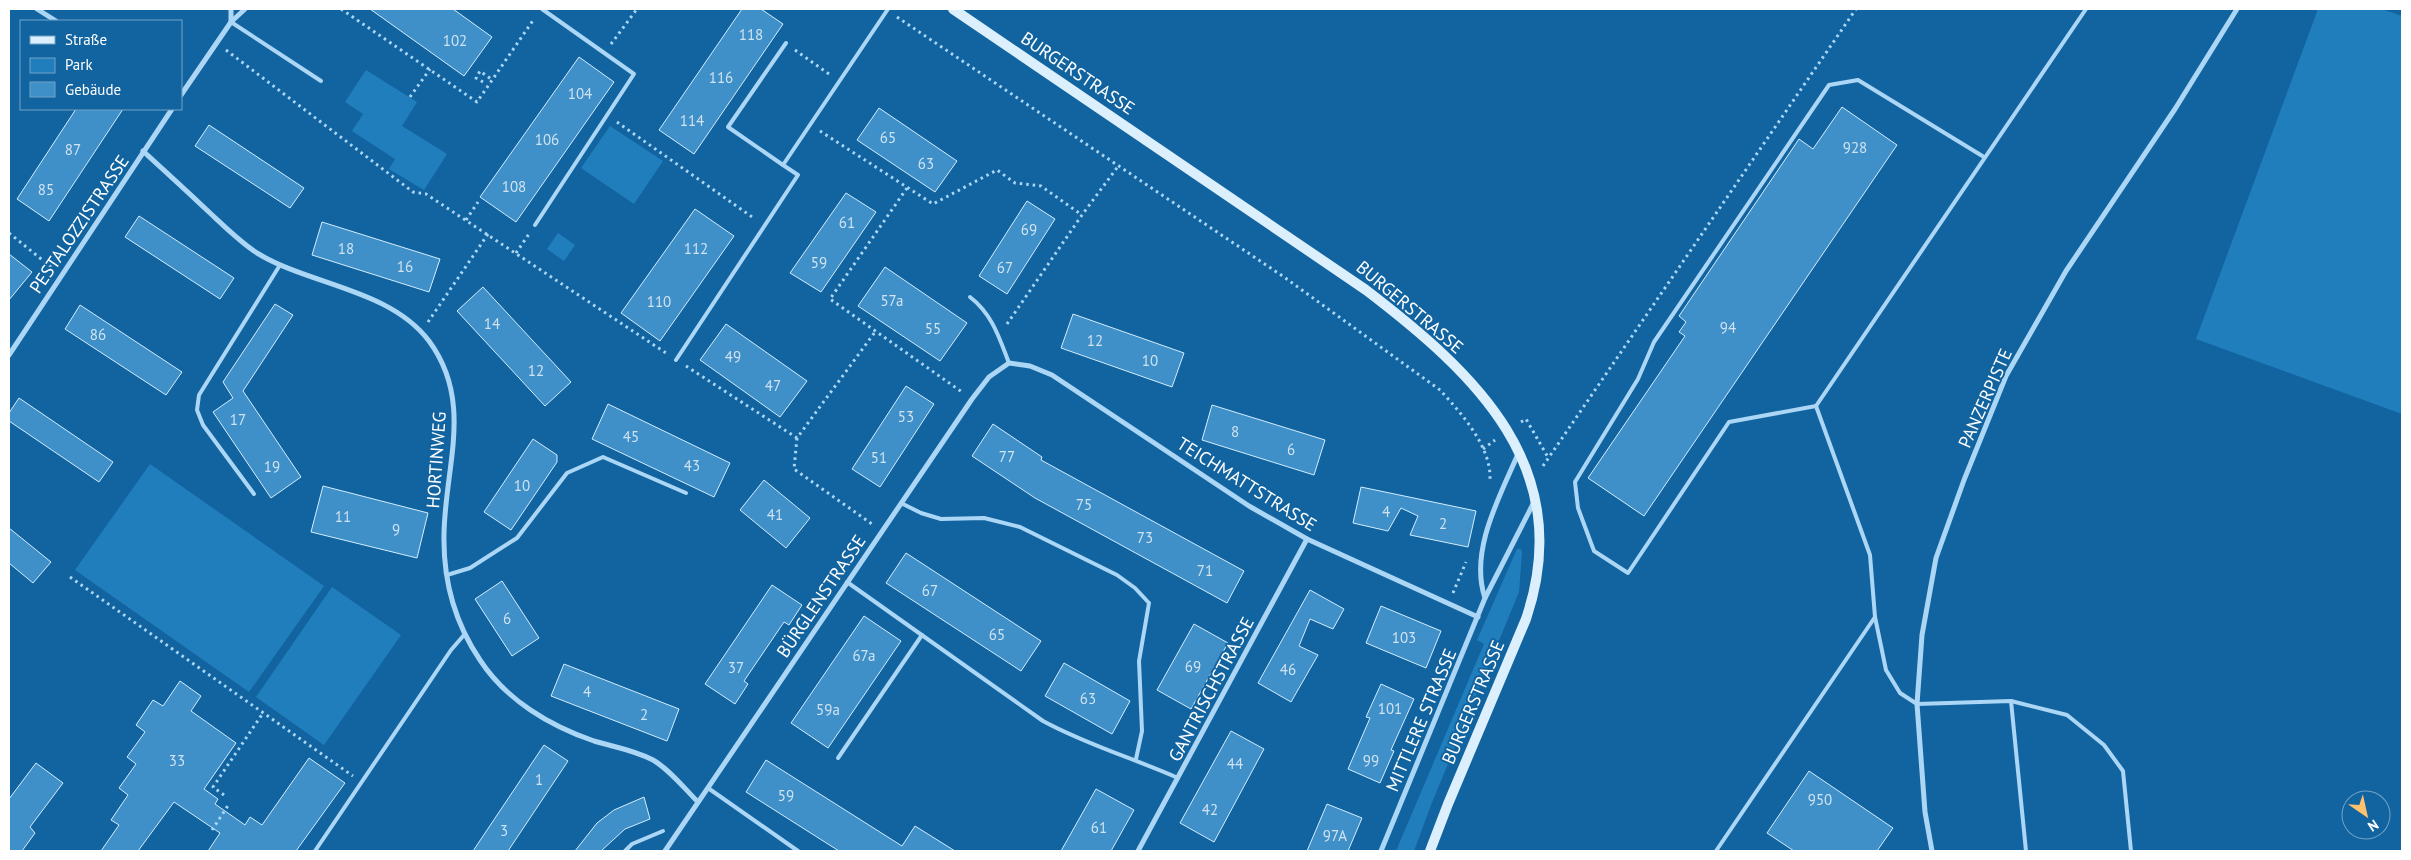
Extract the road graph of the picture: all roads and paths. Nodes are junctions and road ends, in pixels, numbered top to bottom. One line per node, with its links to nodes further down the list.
1 (37, 9): 13 (street)
2 (231, 9): 14 (street)
3 (245, 9): 14 (street)
4 (341, 9): 18 (path)
5 (542, 9): 17 (lane)
6 (637, 9): 17 (path)
7 (953, 9): 52 (main road, BURGERSTRASSE)
8 (1856, 9): 52 (path)
9 (2086, 9): 29 (lane)
10 (2237, 9): 73 (street, PANZERPISTE)
11 (887, 10): 22 (lane); 31 (path)
12 (535, 17): 19 (path)
13 (54, 20)
14 (231, 22): 15 (street); 20 (lane)
15 (216, 42): 23 (street); 35 (path)
16 (786, 44): 22 (path); 30 (lane)
17 (604, 53): 26 (lane)
18 (430, 69): 19 (path); 24 (path)
19 (491, 79): 21 (path)
20 (320, 81)
21 (482, 82)
22 (840, 82): 27 (lane)
23 (182, 93)
24 (410, 97)
25 (171, 110): 28 (street, PESTALOZZISTRASSE)
26 (608, 116): 36 (lane); 37 (path)
27 (811, 124): 30 (lane); 32 (path)
28 (144, 151): 41 (street, HORTINWEG); 42 (street, PESTALOZZISTRASSE)
29 (1984, 157): 51 (lane); 51 (lane)
30 (783, 165): 37 (lane)
31 (1119, 165): 34 (path); 55 (path)
32 (906, 188): 34 (path); 44 (path)
33 (478, 202): 35 (path)
34 (1082, 214): 46 (path)
35 (466, 220): 39 (path)
36 (535, 225): 40 (path)
37 (765, 225): 48 (lane)
38 (9, 233): 42 (path)
39 (488, 234): 40 (path); 45 (path)
40 (516, 253): 48 (path)
41 (280, 265): 45 (street, HORTINWEG); 57 (lane)
42 (61, 275): 47 (street, PESTALOZZISTRASSE)
43 (970, 297): 46 (lane)
44 (875, 332): 50 (path); 53 (path)
45 (421, 333): 63 (street, HORTINWEG)
46 (999, 336): 49 (lane)
47 (9, 355)
48 (676, 360): 53 (path)
49 (1009, 363): 50 (street, BÜRGLENSTRASSE); 61 (street, TEICHMATTSTRASSE)
50 (972, 399): 59 (street, BÜRGLENSTRASSE)
51 (1816, 406): 69 (lane)
52 (1508, 431): 54 (main road, BURGERSTRASSE)
53 (797, 438): 60 (path)
54 (1520, 451): 58 (main road, BURGERSTRASSE); 66 (street, MITTLERE STRASSE)
55 (1490, 484)
56 (686, 493): 63 (lane)
57 (254, 494)
58 (1536, 498): 66 (street, MITTLERE STRASSE); 91 (main road, BURGERSTRASSE)
59 (901, 503): 60 (street, BÜRGLENSTRASSE); 76 (lane)
60 (882, 531): 65 (street, BÜRGLENSTRASSE)
61 (1307, 539): 67 (street, TEICHMATTSTRASSE); 77 (street, GANTRISCHSTRASSE)
62 (1466, 561): 67 (path)
63 (447, 575): 70 (street, HORTINWEG)
64 (70, 577): 74 (path)
65 (847, 582): 71 (lane); 79 (street, BÜRGLENSTRASSE)
66 (1485, 598): 68 (street, MITTLERE STRASSE)
67 (1448, 605): 68 (street, TEICHMATTSTRASSE)
68 (1478, 617): 90 (street, MITTLERE STRASSE)
69 (1875, 618): 73 (lane); 92 (lane)
70 (464, 635): 78 (lane); 81 (street, HORTINWEG)
71 (922, 635): 75 (lane); 76 (lane)
72 (2011, 700): 73 (lane); 94 (lane); 95 (lane)
73 (1917, 704): 93 (street, PANZERPISTE)
74 (263, 713): 78 (path); 80 (path)
75 (838, 758)
76 (1136, 760): 77 (lane)
77 (1178, 778): 89 (street, GANTRISCHSTRASSE)
78 (362, 782): 85 (lane)
79 (708, 788): 81 (street, BÜRGLENSTRASSE); 88 (lane)
80 (224, 795)
81 (698, 802): 87 (street, BÜRGLENSTRASSE)
82 (229, 804): 83 (path)
83 (212, 830)
84 (663, 831): 86 (lane)
85 (315, 851)
86 (625, 851)
87 (665, 851)
88 (798, 851)
89 (1138, 851)
90 (1381, 851)
91 (1430, 851)
92 (1716, 851)
93 (1932, 851)
94 (2026, 851)
95 (2131, 851)

